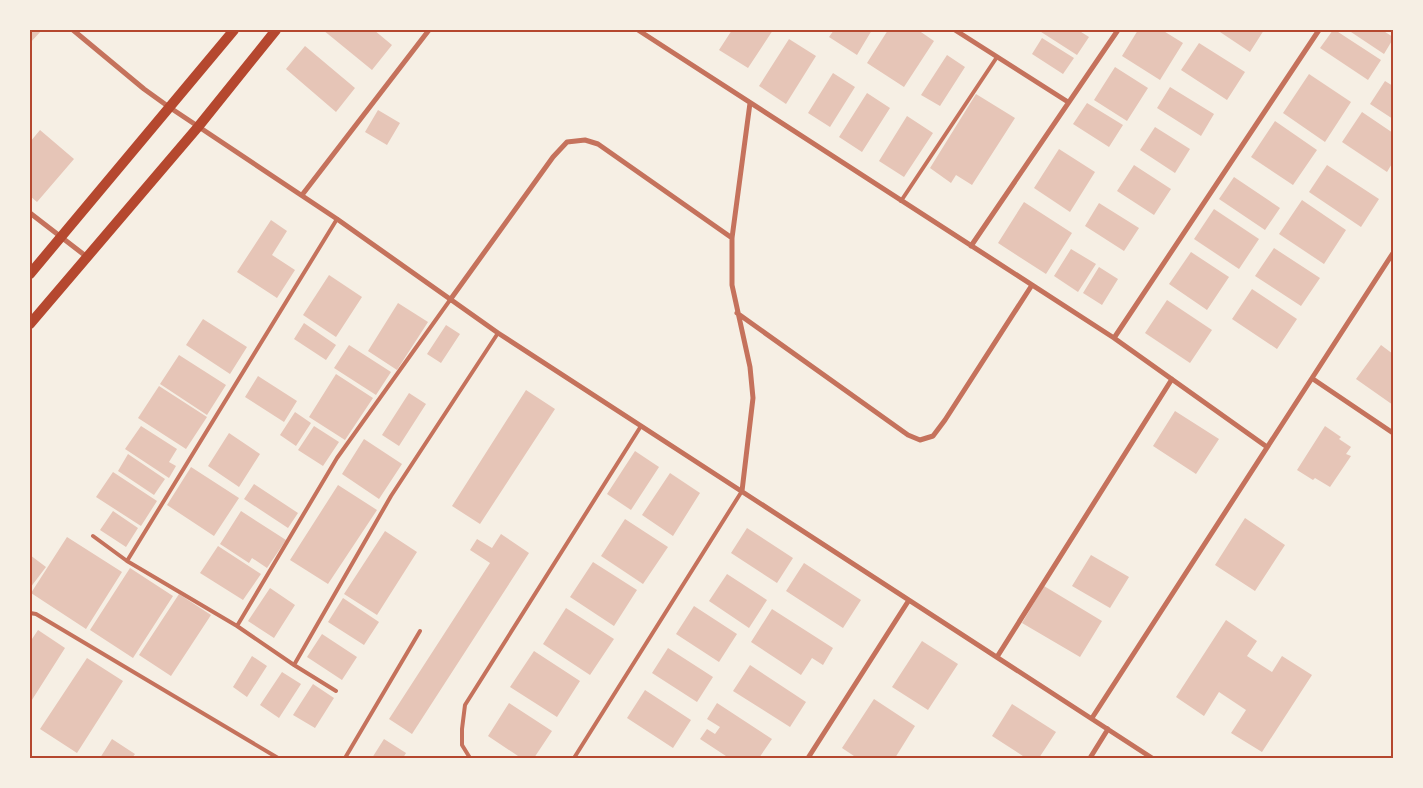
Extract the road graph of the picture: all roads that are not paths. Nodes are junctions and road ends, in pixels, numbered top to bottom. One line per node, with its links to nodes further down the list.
1 (73, 30): 12 (street)
2 (234, 30): 12 (main road)
3 (276, 30): 13 (main road)
4 (429, 30): 14 (street)
5 (638, 30): 10 (street)
6 (955, 30): 9 (street)
7 (1118, 30): 11 (street)
8 (1319, 30): 29 (street)
9 (997, 57): 11 (street); 15 (lane)
10 (750, 102): 15 (street); 19 (street)
11 (1068, 102): 20 (street)
12 (169, 107): 13 (street); 18 (main road)
13 (198, 126): 14 (street); 22 (main road)
14 (302, 195): 17 (street)
15 (901, 201): 20 (street)
16 (30, 213): 18 (street)
17 (337, 219): 25 (street); 37 (lane)
18 (60, 237): 22 (street); 23 (main road)
19 (732, 238): 25 (street); 26 (street)
20 (971, 246): 24 (street)
21 (1393, 253): 30 (street)
22 (87, 257): 27 (main road)
23 (30, 274)
24 (1032, 285): 26 (street); 29 (street)
25 (450, 300): 28 (street); 40 (lane)
26 (737, 313): 35 (street)
27 (30, 324)
28 (498, 333): 32 (street); 43 (lane)
29 (1114, 338): 31 (street)
30 (1312, 379): 33 (street); 34 (street)
31 (1172, 380): 34 (street); 42 (street)
32 (641, 426): 35 (street); 49 (lane)
33 (1393, 432)
34 (1267, 447): 45 (street)
35 (742, 491): 38 (street); 50 (lane)
36 (93, 536): 37 (lane)
37 (127, 561): 40 (lane)
38 (909, 600): 42 (street); 51 (street)
39 (30, 612): 47 (lane)
40 (237, 626): 43 (lane)
41 (420, 631): 48 (lane)
42 (997, 657): 45 (street)
43 (294, 665): 44 (lane)
44 (336, 691)
45 (1092, 718): 46 (street)
46 (1108, 729): 52 (street); 53 (street)
47 (278, 758)
48 (345, 758)
49 (470, 758)
50 (574, 758)
51 (808, 758)
52 (1090, 758)
53 (1152, 758)

